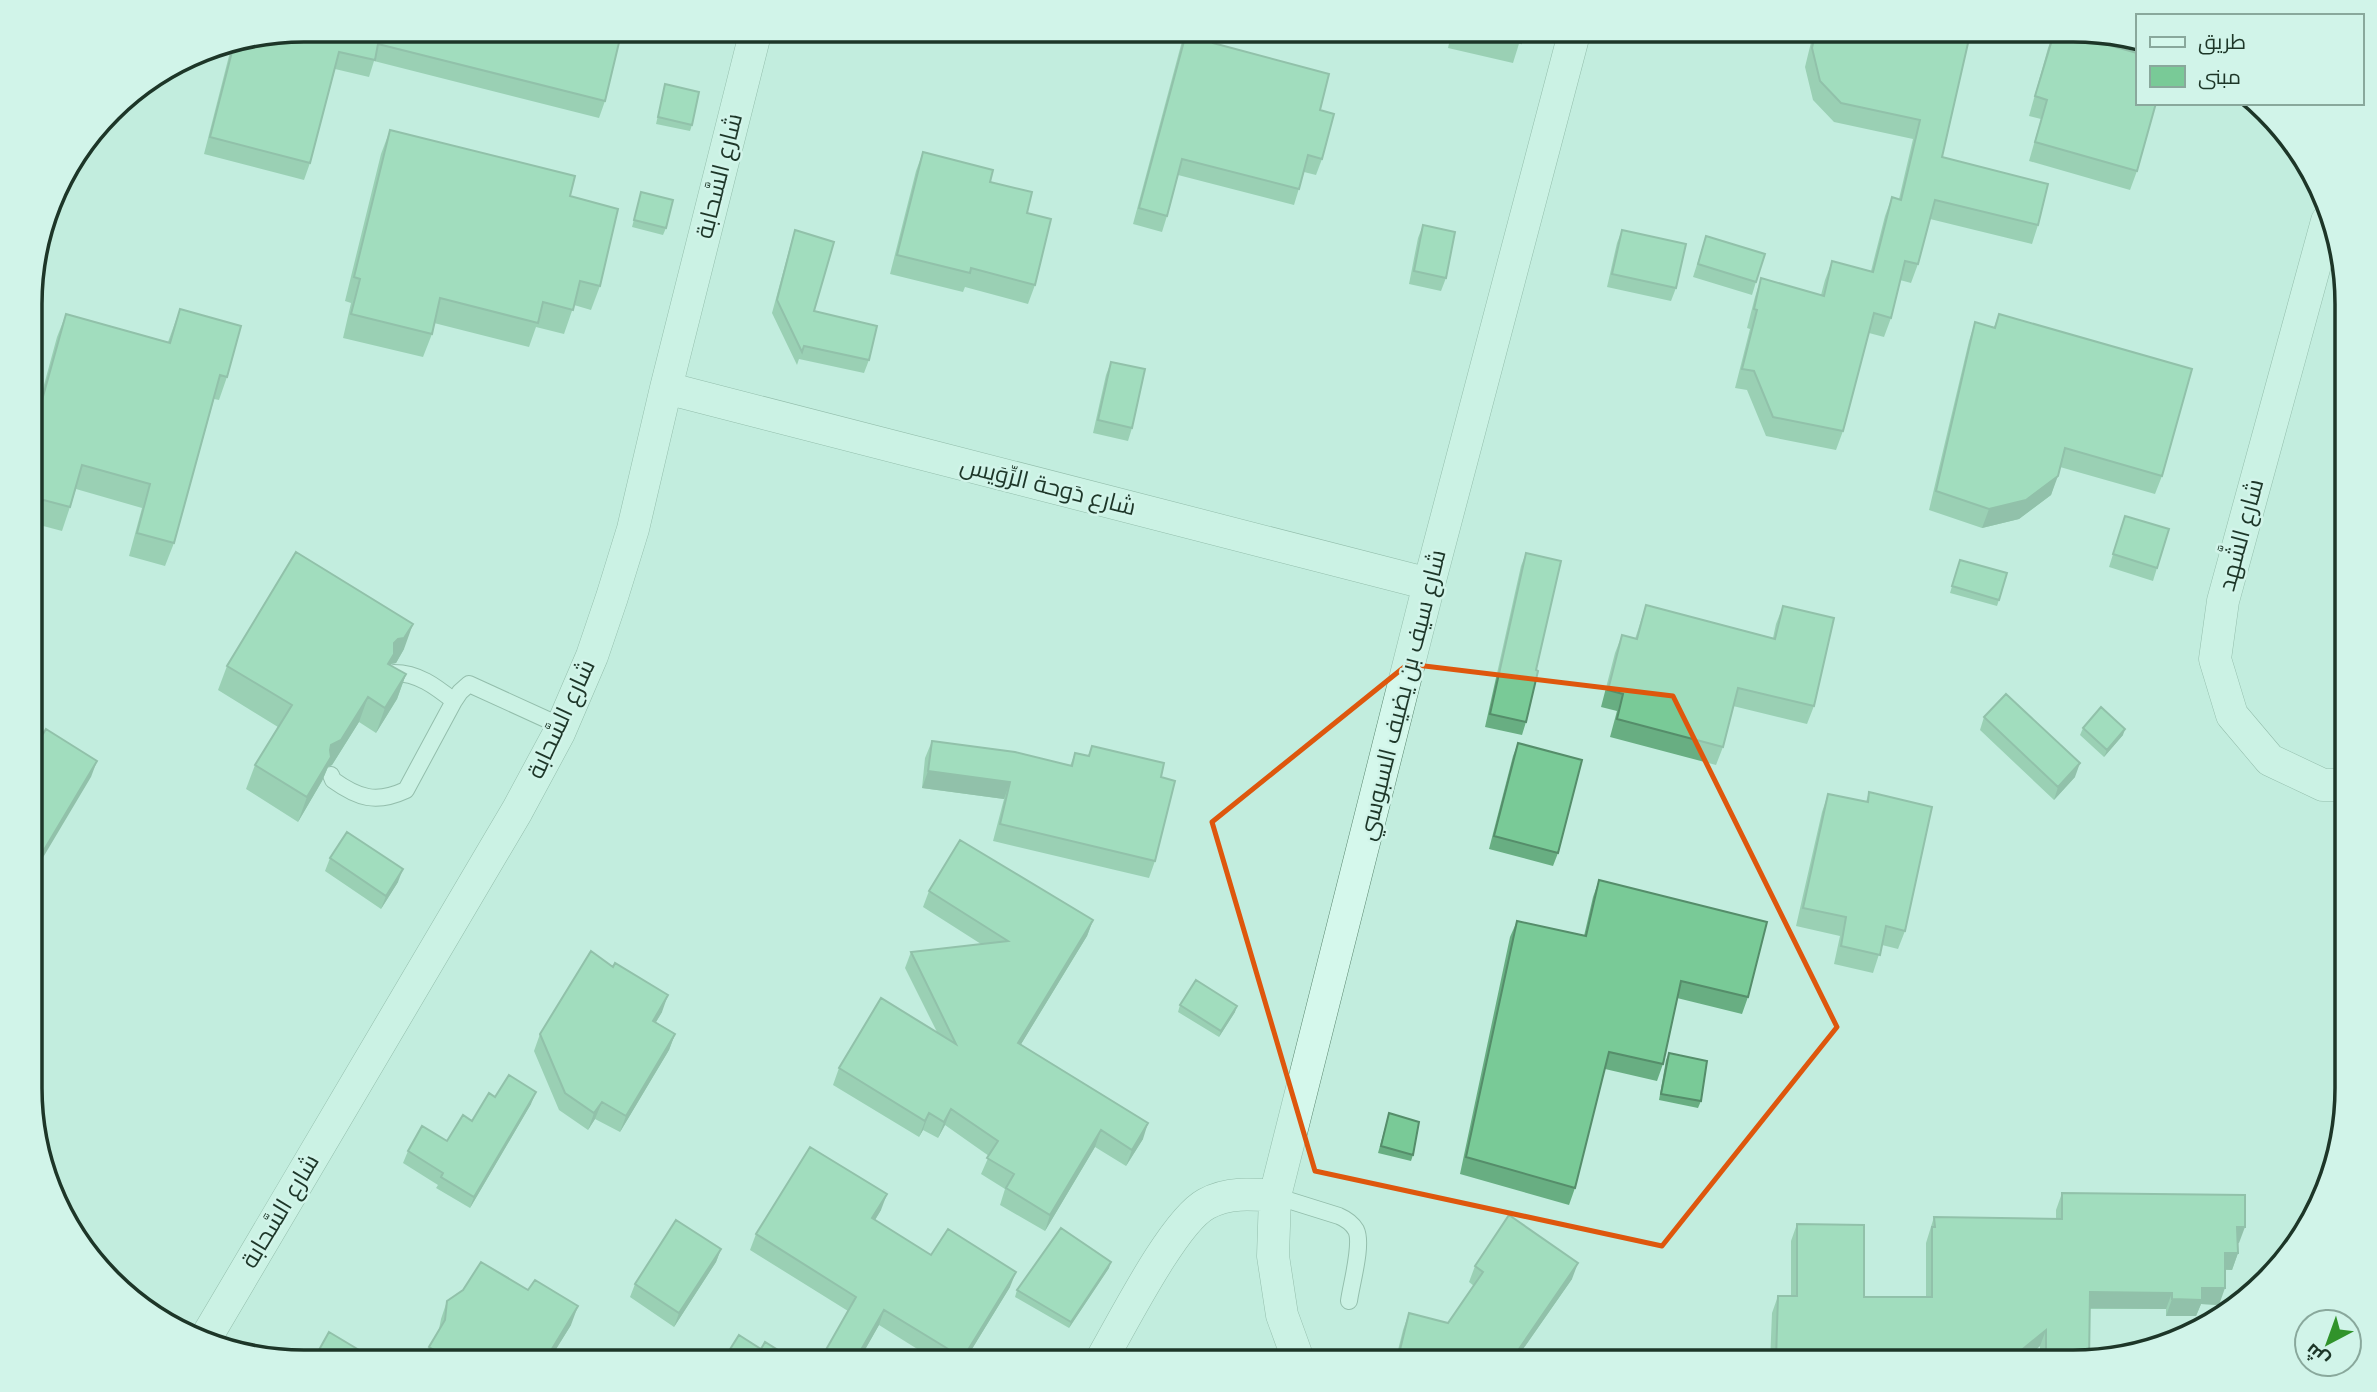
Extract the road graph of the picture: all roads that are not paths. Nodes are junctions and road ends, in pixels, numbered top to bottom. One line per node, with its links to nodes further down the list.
1 (753, 42): 4 (street, شارع السَّحابة)
2 (1572, 42): 5 (street, شارع سيف بن يضيف السبوسي)
3 (2324, 231): 10 (street, شارع الشَّهد)
4 (666, 388): 5 (street, شارع دَوحة الرِّوَيس); 8 (street, شارع السَّحابة)
5 (1429, 584): 11 (street, شارع سيف بن يضيف السبوسي)
6 (394, 673): 7 (lane)
7 (454, 701): 8 (lane); 9 (lane)
8 (561, 726): 13 (street, شارع السَّحابة)
9 (331, 775)
10 (2335, 785)
11 (1275, 1196): 12 (lane); 14 (street); 15 (street, شارع سيف بن يضيف السبوسي)
12 (1349, 1301)
13 (209, 1332)
14 (1107, 1350)
15 (1295, 1350)

